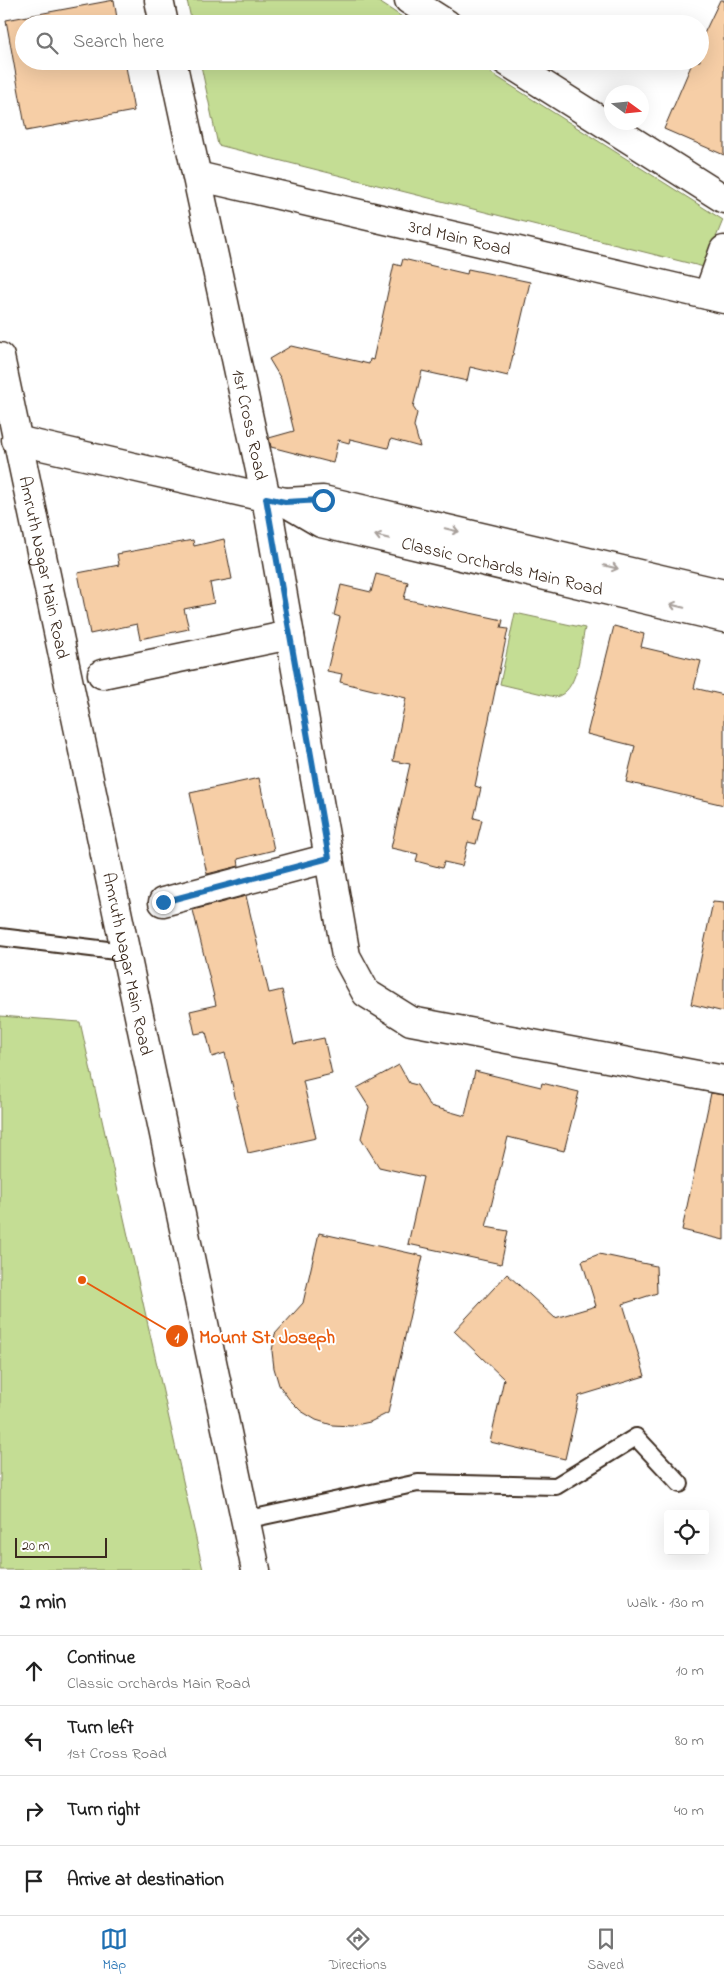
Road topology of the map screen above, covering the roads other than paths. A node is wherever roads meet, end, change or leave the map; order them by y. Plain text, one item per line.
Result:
1 (159, 0) edge
2 (409, 0) edge
3 (162, 15) edge
4 (433, 15) edge
5 (174, 70) edge
6 (520, 70) edge
7 (197, 176) junction
8 (724, 199) edge
9 (724, 250) edge
10 (716, 297) edge
11 (0, 357) edge
12 (16, 440) junction
13 (276, 500) junction
14 (724, 594) edge
15 (724, 618) edge
16 (290, 636) junction
17 (102, 674) dead end
18 (329, 858) junction
19 (163, 902) dead end
20 (0, 937) edge
21 (124, 952) junction
22 (724, 1080) edge
23 (680, 1484) dead end
24 (245, 1520) junction
25 (256, 1570) edge

1 - 3 street
2 - 4 street
5 - 7 street, 1st Cross Road
6 - 8 street
7 - 10 street, 3rd Main Road
7 - 13 street, 1st Cross Road
9 - 10 street
11 - 12 street, Amruth Nagar Main Road
12 - 13 street, Classic Orchards Main Road
12 - 21 street, Amruth Nagar Main Road
13 -> 14 street, Classic Orchards Main Road
15 -> 13 street, Classic Orchards Main Road
13 - 16 street, 1st Cross Road
16 - 17 street
16 - 18 street, 1st Cross Road
18 - 19 street
18 - 22 street, 1st Cross Road
20 - 21 lane
21 - 24 street, Amruth Nagar Main Road
23 - 24 lane
24 - 25 street, Amruth Nagar Main Road

